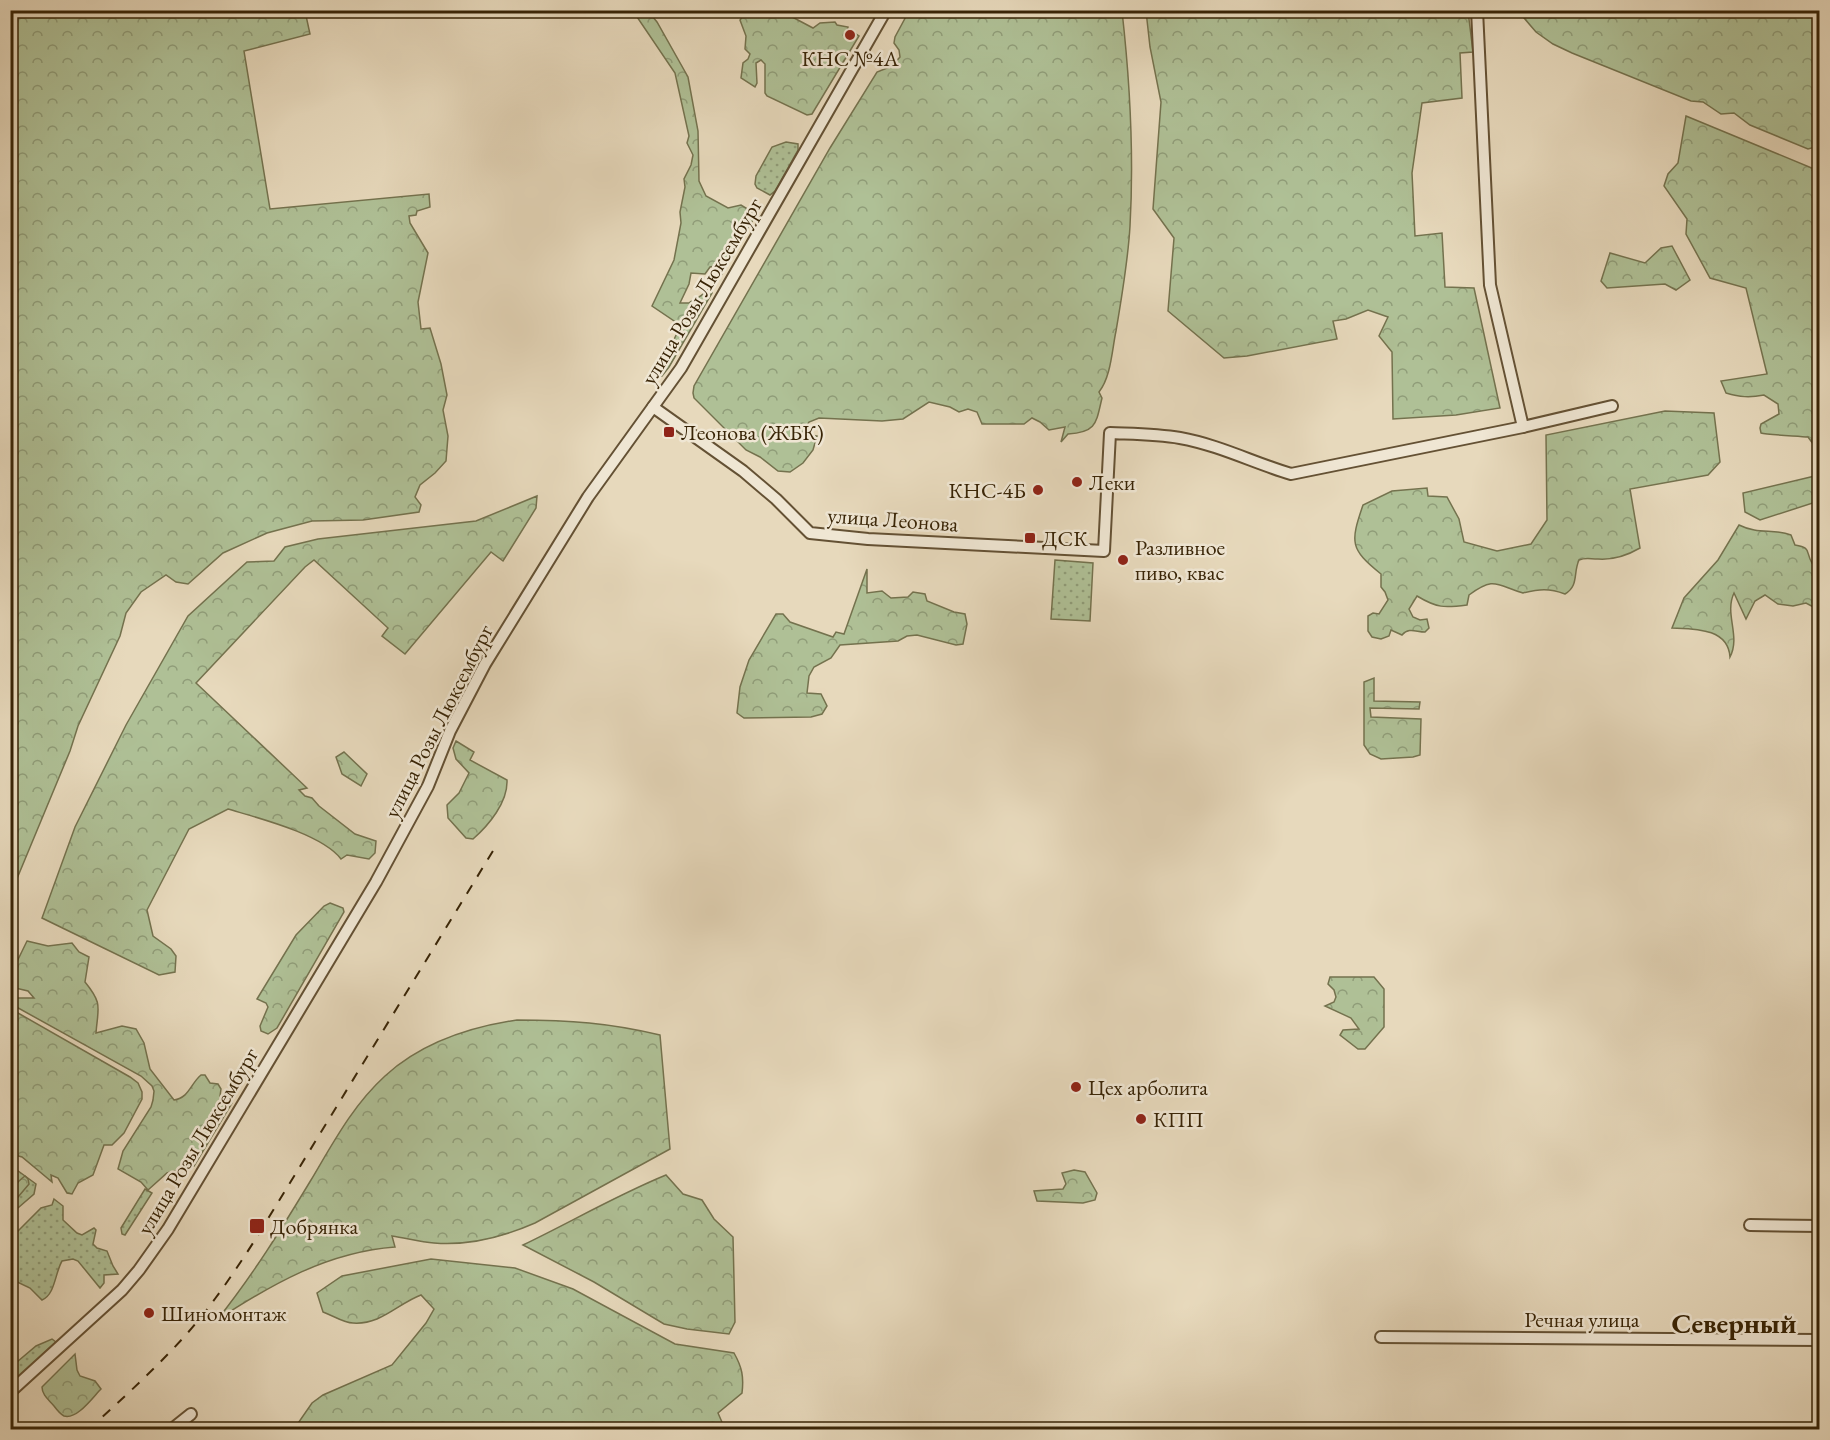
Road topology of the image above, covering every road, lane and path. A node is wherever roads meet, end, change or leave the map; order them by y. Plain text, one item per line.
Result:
1 (886, 10) edge
2 (1477, 10) edge
3 (1612, 406) dead end
4 (653, 407) junction
5 (1522, 427) junction
6 (1750, 1225) dead end
7 (1820, 1226) edge
8 (1381, 1337) dead end
9 (1820, 1340) edge
10 (10, 1392) edge
11 (191, 1414) dead end
12 (171, 1430) edge

1 - 4 street, улица Розы Люксембург
2 - 5 street
3 - 5 street
4 - 5 street, улица Леонова
4 - 10 street, улица Розы Люксембург
6 - 7 street
8 - 9 street, Речная улица
11 - 12 street

